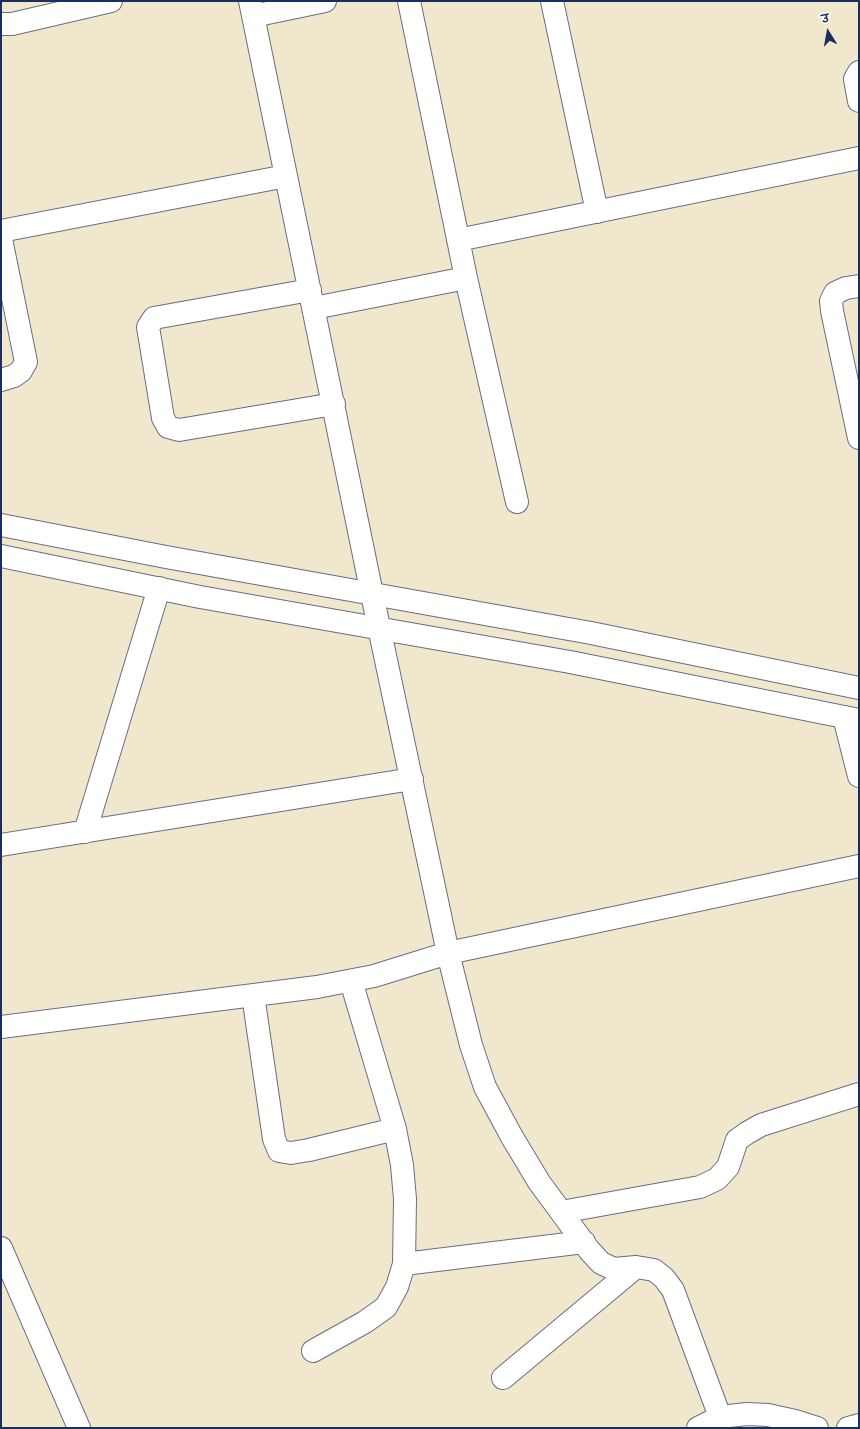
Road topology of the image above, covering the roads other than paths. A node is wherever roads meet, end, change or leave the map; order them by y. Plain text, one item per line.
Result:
1 (111, 1) edge
2 (325, 1) edge
3 (409, 1) edge
4 (552, 1) edge
5 (251, 8) edge
6 (1, 24) edge
7 (859, 72) edge
8 (859, 101) edge
9 (859, 158) edge
10 (286, 176) junction
11 (597, 212) junction
12 (1, 231) edge
13 (1, 238) edge
14 (458, 240) junction
15 (466, 278) junction
16 (859, 286) edge
17 (312, 299) junction
18 (1, 380) edge
19 (334, 404) junction
20 (859, 438) edge
21 (517, 502) dead end
22 (1, 525) edge
23 (1, 556) edge
24 (160, 588) junction
25 (372, 594) junction
26 (379, 628) junction
27 (859, 688) edge
28 (851, 719) edge
29 (859, 776) edge
30 (412, 779) junction
31 (85, 832) junction
32 (1, 845) edge
33 (859, 866) edge
34 (448, 954) junction
35 (351, 980) junction
36 (253, 995) junction
37 (1, 1027) edge
38 (859, 1094) edge
39 (395, 1129) junction
40 (561, 1212) junction
41 (584, 1242) junction
42 (1, 1248) edge
43 (404, 1264) junction
44 (636, 1267) junction
45 (313, 1351) dead end
46 (503, 1378) dead end
47 (720, 1417) junction
48 (859, 1425) edge
49 (79, 1428) edge
50 (698, 1428) edge
51 (817, 1428) edge
52 (848, 1428) edge

1 - 6 street
2 - 5 street
3 - 14 street
4 - 11 street
5 - 10 street
7 - 8 street
9 - 11 street
10 - 12 street
10 - 17 street
11 - 14 street
13 - 18 street
14 - 15 street
15 - 17 street
15 - 21 street
16 - 20 street
17 - 19 street
17 - 19 street
19 - 25 street
22 - 25 street
23 - 24 street
24 - 26 street
24 - 31 street
25 - 26 street
25 - 27 street
26 - 28 street
26 - 30 street
28 - 29 street
30 - 31 street
30 - 34 street
31 - 32 street
33 - 34 street
34 - 35 street
34 - 40 street
35 - 36 street
35 - 39 street
36 - 37 street
36 - 39 street
38 - 40 street
39 - 43 street
40 - 41 street
41 - 43 street
41 - 44 street
42 - 49 street
43 - 45 street
44 - 46 street
44 - 47 street
47 - 50 street
47 - 51 street
48 - 52 street

